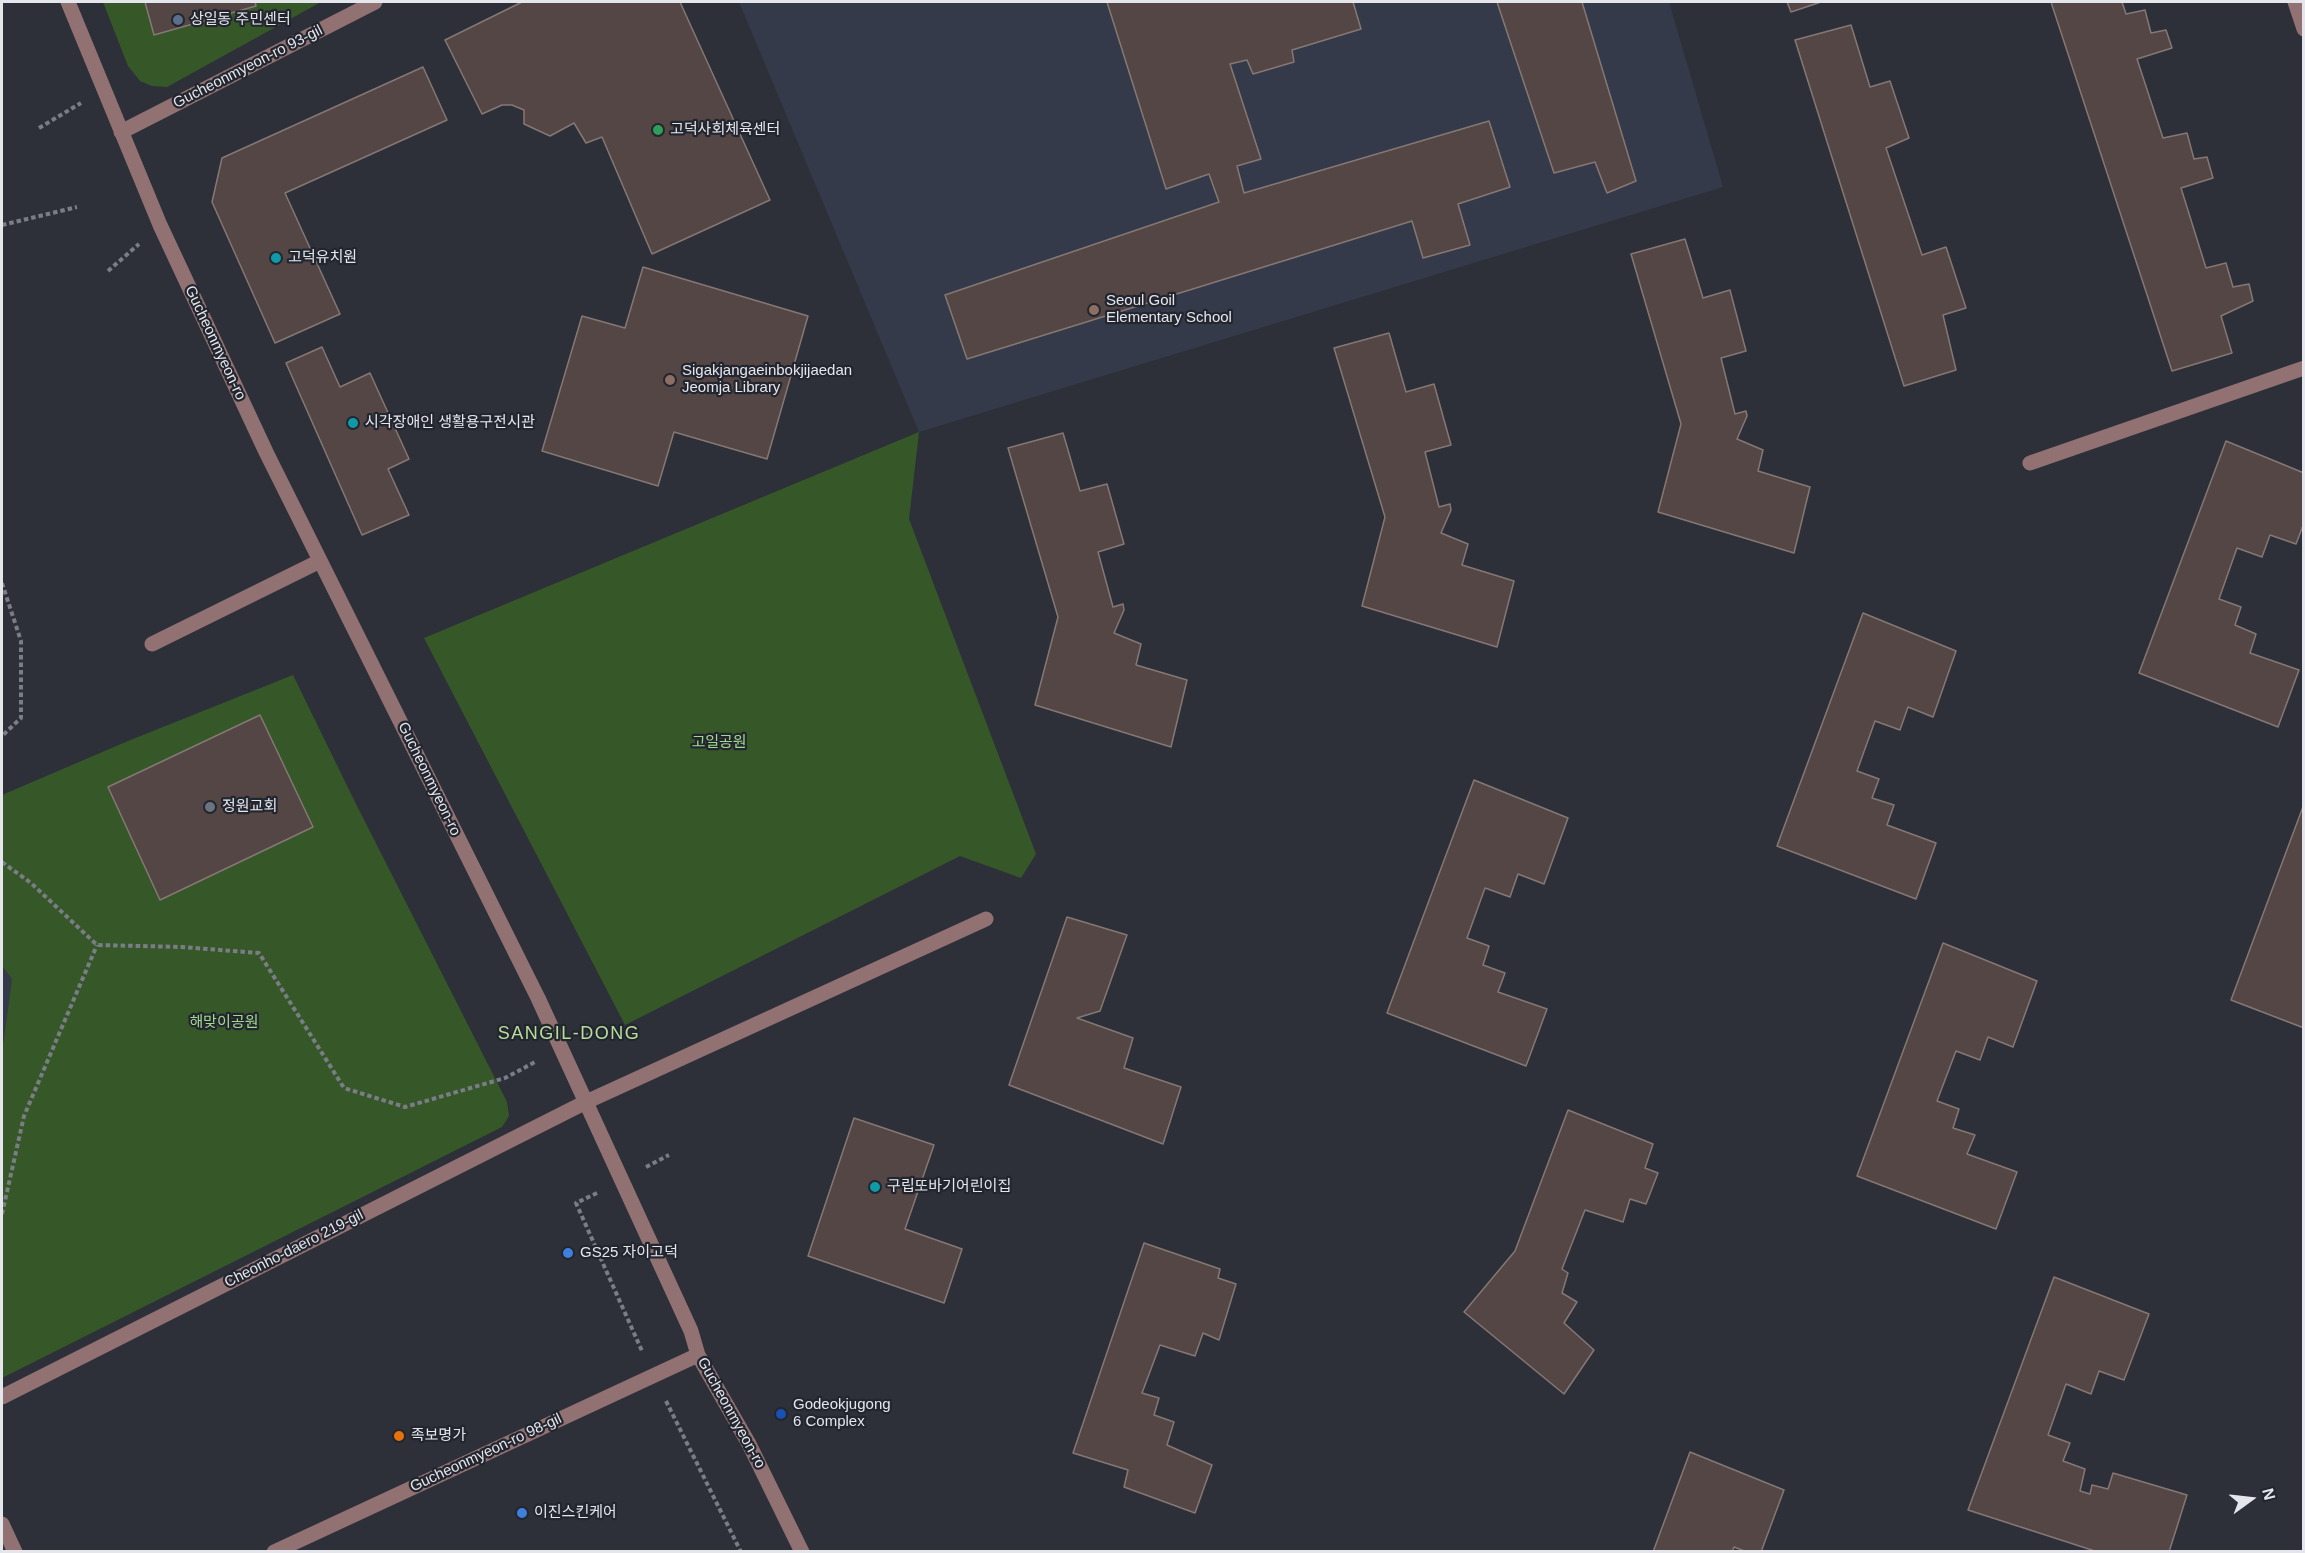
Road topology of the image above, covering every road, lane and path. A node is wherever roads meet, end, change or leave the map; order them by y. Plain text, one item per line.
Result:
1 (68, 2) edge
2 (375, 2) edge
3 (2295, 2) edge
4 (2304, 29) edge
5 (121, 132) junction
6 (77, 207) dead end
7 (2, 225) edge
8 (2304, 368) edge
9 (2030, 463) dead end
10 (320, 561) junction
11 (2, 583) edge
12 (152, 644) dead end
13 (2, 736) edge
14 (2, 862) edge
15 (986, 919) dead end
16 (97, 945) junction
17 (505, 1078) dead end
18 (586, 1102) junction
19 (2, 1214) edge
20 (698, 1354) junction
21 (2, 1397) edge
22 (2, 1524) edge
23 (15, 1551) edge
24 (274, 1551) edge
25 (802, 1551) edge

1 - 5 street, Gucheonmyeon-ro
2 - 5 street, Gucheonmyeon-ro 93-gil
3 - 4 street
5 - 10 street, Gucheonmyeon-ro
6 - 7 path
8 - 9 street
10 - 12 street
10 - 18 street, Gucheonmyeon-ro
11 - 13 path
14 - 16 path
15 - 18 street, Cheonho-daero 219-gil
16 - 17 path
16 - 19 path
18 - 20 street, Gucheonmyeon-ro
18 - 21 street, Cheonho-daero 219-gil
20 - 24 street, Gucheonmyeon-ro 98-gil
20 - 25 street, Gucheonmyeon-ro
22 - 23 street

